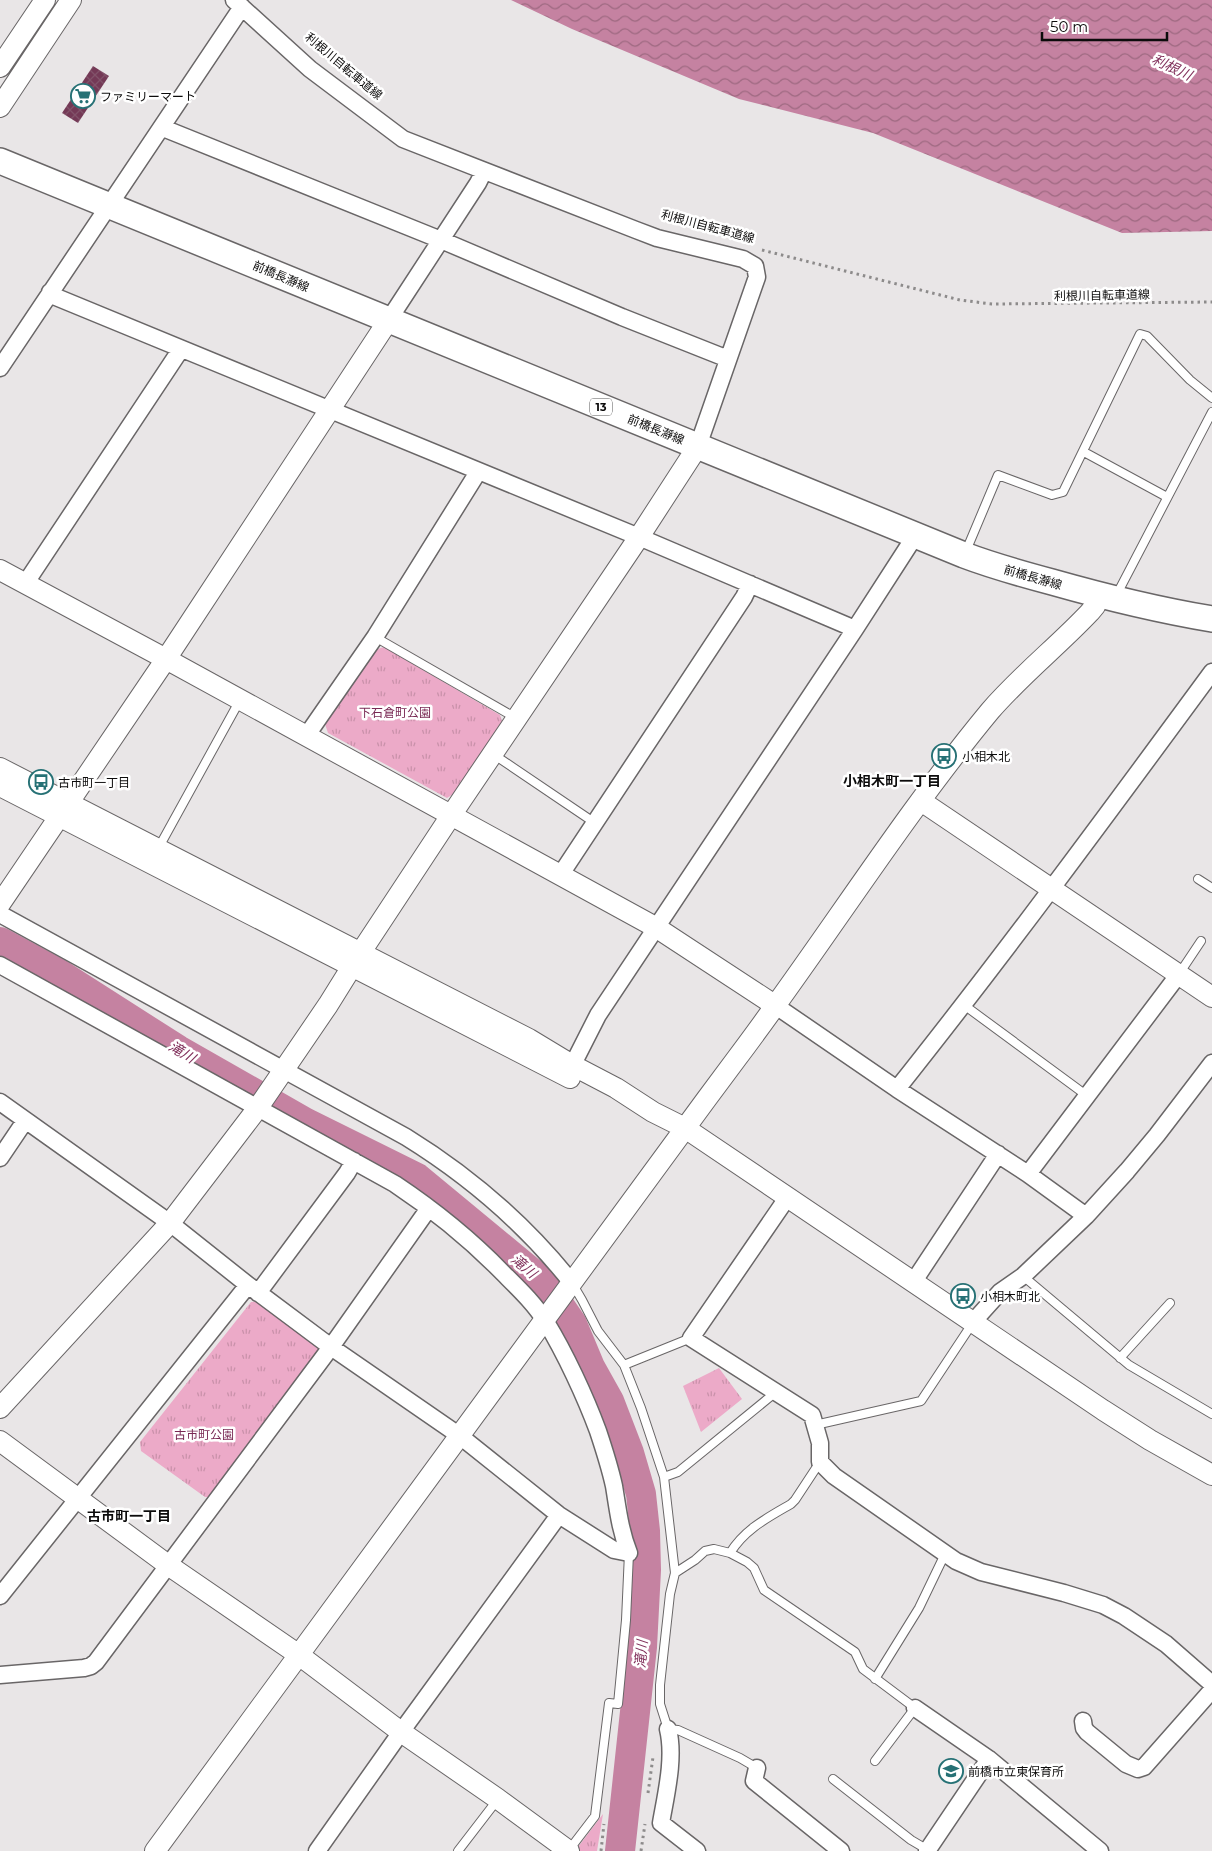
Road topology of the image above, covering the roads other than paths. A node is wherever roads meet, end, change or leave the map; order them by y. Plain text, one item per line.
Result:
1 (44, 0) edge
2 (70, 0) edge
3 (238, 4) edge
4 (0, 67) edge
5 (0, 107) edge
6 (162, 125) junction
7 (0, 161) edge
8 (484, 170) junction
9 (109, 204) junction
10 (441, 240) junction
11 (50, 292) junction
12 (388, 321) junction
13 (181, 350) junction
14 (728, 359) junction
15 (0, 368) edge
16 (1212, 398) edge
17 (330, 409) junction
18 (1212, 412) edge
19 (698, 446) junction
20 (1084, 452) junction
21 (478, 472) junction
22 (1167, 497) junction
23 (914, 536) junction
24 (639, 537) junction
25 (964, 555) junction
26 (0, 570) edge
27 (25, 584) junction
28 (750, 584) junction
29 (1107, 598) junction
30 (1212, 619) edge
31 (855, 629) junction
32 (374, 637) junction
33 (166, 659) junction
34 (1212, 672) edge
35 (240, 700) junction
36 (516, 719) junction
37 (307, 736) junction
38 (493, 754) junction
39 (0, 768) edge
40 (0, 786) edge
41 (920, 801) junction
42 (63, 810) junction
43 (452, 814) junction
44 (595, 823) junction
45 (157, 850) junction
46 (561, 874) junction
47 (1198, 880) dead end
48 (1053, 888) junction
49 (1212, 888) edge
50 (0, 904) edge
51 (0, 914) edge
52 (657, 928) junction
53 (1201, 941) dead end
54 (356, 959) junction
55 (0, 965) edge
56 (1179, 974) junction
57 (1212, 997) edge
58 (964, 1005) junction
59 (776, 1006) junction
60 (1212, 1063) edge
61 (570, 1071) junction
62 (282, 1072) junction
63 (897, 1089) junction
64 (1086, 1095) junction
65 (0, 1102) edge
66 (259, 1107) junction
67 (25, 1121) junction
68 (685, 1128) junction
69 (998, 1154) junction
70 (0, 1158) edge
71 (354, 1161) junction
72 (1028, 1174) junction
73 (787, 1198) junction
74 (428, 1208) junction
75 (1086, 1216) junction
76 (170, 1223) junction
77 (1023, 1276) junction
78 (914, 1281) junction
79 (570, 1286) junction
80 (253, 1289) junction
81 (1170, 1303) dead end
82 (546, 1318) junction
83 (973, 1322) junction
84 (691, 1338) junction
85 (331, 1347) junction
86 (1120, 1358) junction
87 (624, 1366) junction
88 (776, 1392) junction
89 (0, 1408) edge
90 (1212, 1414) edge
91 (815, 1425) junction
92 (460, 1436) junction
93 (0, 1441) edge
94 (820, 1462) junction
95 (1212, 1475) edge
96 (664, 1477) junction
97 (77, 1498) junction
98 (559, 1515) junction
99 (629, 1553) junction
100 (730, 1553) junction
101 (946, 1554) junction
102 (168, 1564) junction
103 (675, 1573) junction
104 (0, 1596) edge
105 (298, 1656) junction
106 (0, 1675) edge
107 (875, 1679) junction
108 (1212, 1684) edge
109 (1212, 1690) edge
110 (915, 1708) junction
111 (1083, 1721) dead end
112 (668, 1729) junction
113 (401, 1732) junction
114 (989, 1759) junction
115 (875, 1761) dead end
116 (756, 1768) joint
117 (833, 1779) dead end
118 (498, 1799) junction
119 (927, 1850) edge
120 (155, 1851) edge
121 (317, 1851) edge
122 (458, 1851) edge
123 (568, 1851) edge
124 (697, 1851) edge
125 (840, 1851) edge
126 (1100, 1851) edge

1 - 4 street
2 - 5 street
3 - 6 street
3 - 8 street
6 - 9 street
6 - 10 street
7 - 9 main road, 前橋長瀞線 / 13
8 - 10 street
8 - 14 street
9 - 11 street
9 - 12 main road, 前橋長瀞線 / 13
10 - 12 street
10 - 14 street
11 - 13 street
11 - 15 street
12 - 17 street
12 - 19 main road, 前橋長瀞線 / 13
13 - 17 street
13 - 27 street
14 - 19 street
16 - 20 lane
17 - 21 street
17 - 33 street
18 - 22 lane
19 - 23 main road, 前橋長瀞線 / 13
19 - 24 street
20 - 22 lane
20 - 25 lane
21 - 24 street
21 - 32 street
22 - 29 lane
23 - 25 main road, 前橋長瀞線 / 13
23 - 31 street
24 - 28 street
24 - 36 street
25 - 29 main road, 前橋長瀞線 / 13
26 - 27 street
27 - 33 street
28 - 31 street
28 - 44 street
29 - 30 main road, 前橋長瀞線 / 13
29 - 41 street
31 - 52 street
32 - 36 lane
32 - 37 street
33 - 35 street
33 - 42 street
34 - 48 street
35 - 37 street
35 - 45 lane
36 - 38 street
37 - 43 street
38 - 43 street
38 - 44 lane
39 - 42 street
40 - 42 street
41 - 48 street
41 - 59 street
42 - 45 street
42 - 50 street
42 - 54 street
43 - 46 street
43 - 54 street
44 - 46 street
45 - 54 street
46 - 52 street
47 - 49 lane
48 - 56 street
48 - 58 street
51 - 62 street
52 - 59 street
52 - 61 street
53 - 56 lane
54 - 61 street
54 - 62 street
55 - 66 street
56 - 57 street
56 - 64 street
58 - 63 street
58 - 64 lane
59 - 63 street
59 - 68 street
60 - 75 street
61 - 68 street
62 - 66 street
62 - 79 street
63 - 69 street
64 - 72 street
65 - 67 street
66 - 71 street
66 - 76 street
67 - 70 street
67 - 76 street
68 - 73 street
68 - 79 street
69 - 72 street
69 - 78 street
71 - 74 street
71 - 80 street
72 - 75 street
73 - 78 street
73 - 84 street
74 - 82 street
74 - 85 street
75 - 77 street
76 - 80 street
76 - 89 street
77 - 83 street
77 - 86 lane
78 - 83 street
79 - 82 street
79 - 87 lane
80 - 85 street
80 - 97 street
81 - 86 lane
82 - 92 street
82 - 99 street
83 - 91 lane
83 - 95 street
84 - 87 lane
84 - 88 street
85 - 92 street
85 - 102 street
86 - 90 lane
87 - 96 lane
88 - 91 street
88 - 96 lane
91 - 94 street
92 - 98 street
92 - 105 street
93 - 97 street
94 - 100 lane
94 - 101 street
96 - 103 lane
97 - 102 street
97 - 104 street
98 - 99 street
98 - 113 street
99 - 123 lane
100 - 103 lane
100 - 107 lane
101 - 107 lane
101 - 108 street
102 - 105 street
102 - 106 street
103 - 112 lane
105 - 113 street
105 - 120 street
107 - 110 lane
109 - 111 street
110 - 114 street
110 - 115 lane
112 - 116 lane
112 - 124 street
113 - 118 street
113 - 121 street
114 - 119 street
114 - 126 street
116 - 125 street
117 - 119 lane
118 - 122 lane
118 - 123 street

